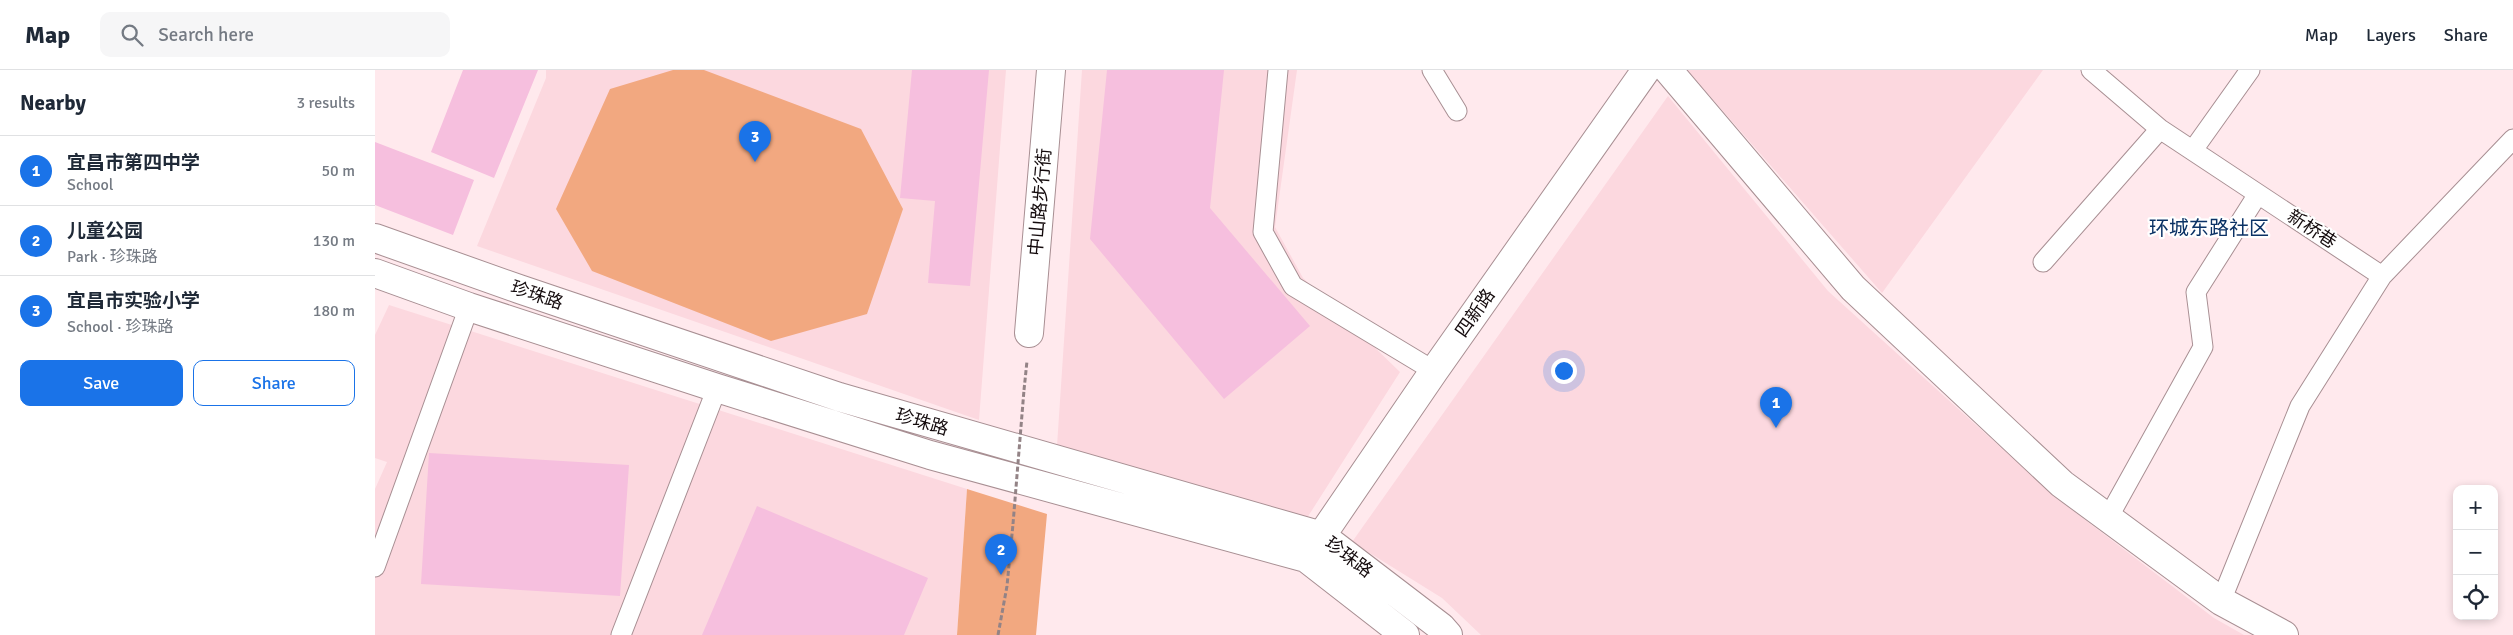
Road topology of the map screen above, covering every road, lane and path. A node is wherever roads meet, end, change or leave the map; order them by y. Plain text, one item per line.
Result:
1 (1051, 70) edge
2 (1278, 70) edge
3 (1433, 70) edge
4 (1646, 70) edge
5 (1668, 70) edge
6 (2091, 70) edge
7 (2250, 70) edge
8 (1457, 111) dead end
9 (2160, 129) junction
10 (2513, 139) edge
11 (2193, 150) junction
12 (2258, 194) junction
13 (375, 238) edge
14 (2043, 262) dead end
15 (375, 273) edge
16 (2382, 276) junction
17 (469, 307) junction
18 (1029, 333) dead end
19 (1434, 371) junction
20 (717, 388) junction
21 (1024, 390) dead end
22 (2108, 518) junction
23 (1322, 536) junction
24 (1306, 558) junction
25 (375, 567) edge
26 (2221, 602) junction
27 (621, 635) edge
28 (998, 635) edge
29 (1405, 635) edge
30 (1448, 635) edge
31 (2283, 635) edge

1 - 18 main road, 中山路步行街
2 - 19 lane
3 - 8 lane
4 - 19 main road, 四新路
5 - 22 main road
6 - 9 lane, 新桥巷
7 - 11 lane
9 - 11 lane, 新桥巷
9 - 14 lane
10 - 16 lane
11 - 12 lane, 新桥巷
12 - 16 lane, 新桥巷
12 - 22 lane
13 - 23 main road, 珍珠路
15 - 17 main road, 珍珠路
16 - 26 lane
17 - 20 main road, 珍珠路
17 - 25 lane
19 - 23 main road, 四新路
20 - 24 main road, 珍珠路
20 - 27 lane
21 - 28 path, bridge
22 - 26 main road
23 - 24 main road, 四新路
23 - 30 main road, 珍珠路
24 - 29 main road, 珍珠路
26 - 31 main road

